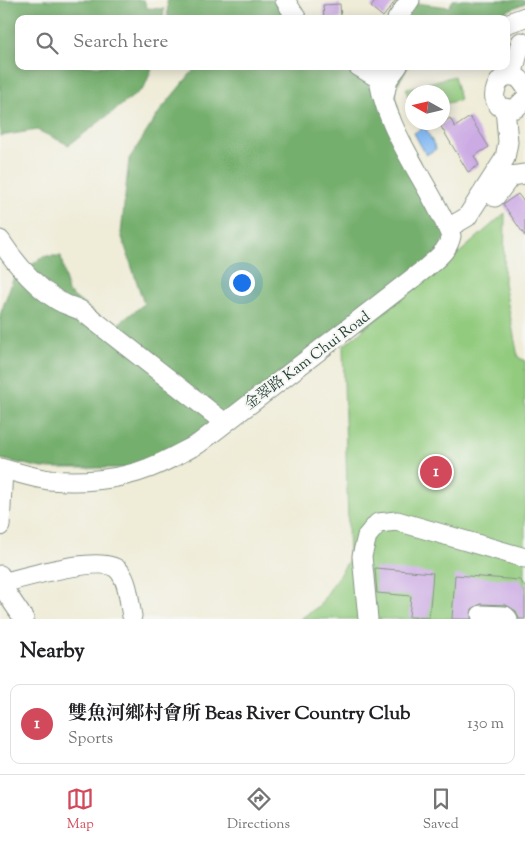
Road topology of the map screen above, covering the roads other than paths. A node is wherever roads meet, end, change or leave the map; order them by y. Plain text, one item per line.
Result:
1 (285, 0) edge
2 (410, 0) edge
3 (294, 15) edge
4 (400, 15) edge
5 (525, 17) edge
6 (510, 23) edge
7 (521, 42) dead end
8 (395, 70) edge
9 (377, 72) edge
10 (519, 81) edge
11 (525, 99) edge
12 (384, 101) junction
13 (505, 108) junction
14 (507, 130) junction
15 (525, 163) edge
16 (511, 175) edge
17 (452, 226) junction
18 (0, 240) edge
19 (226, 423) junction
20 (1, 469) edge
21 (0, 526) edge
22 (525, 558) edge
23 (1, 579) edge
24 (481, 615) dead end
25 (132, 616) dead end
26 (24, 619) edge
27 (368, 619) edge
28 (508, 619) edge

1 - 3 street
2 - 4 street
5 - 6 street
7 - 10 street
8 - 12 street
9 - 12 street
10 - 13 street
11 - 13 street
12 - 17 street
13 - 14 street
14 - 15 street
14 - 16 street
16 - 17 street
17 - 19 street, 金翠路 Kam Chui Road
18 - 19 street
19 - 20 street, 金翠路 Kam Chui Road
20 - 21 street
22 - 27 street
23 - 25 street
23 - 26 street
24 - 28 street

